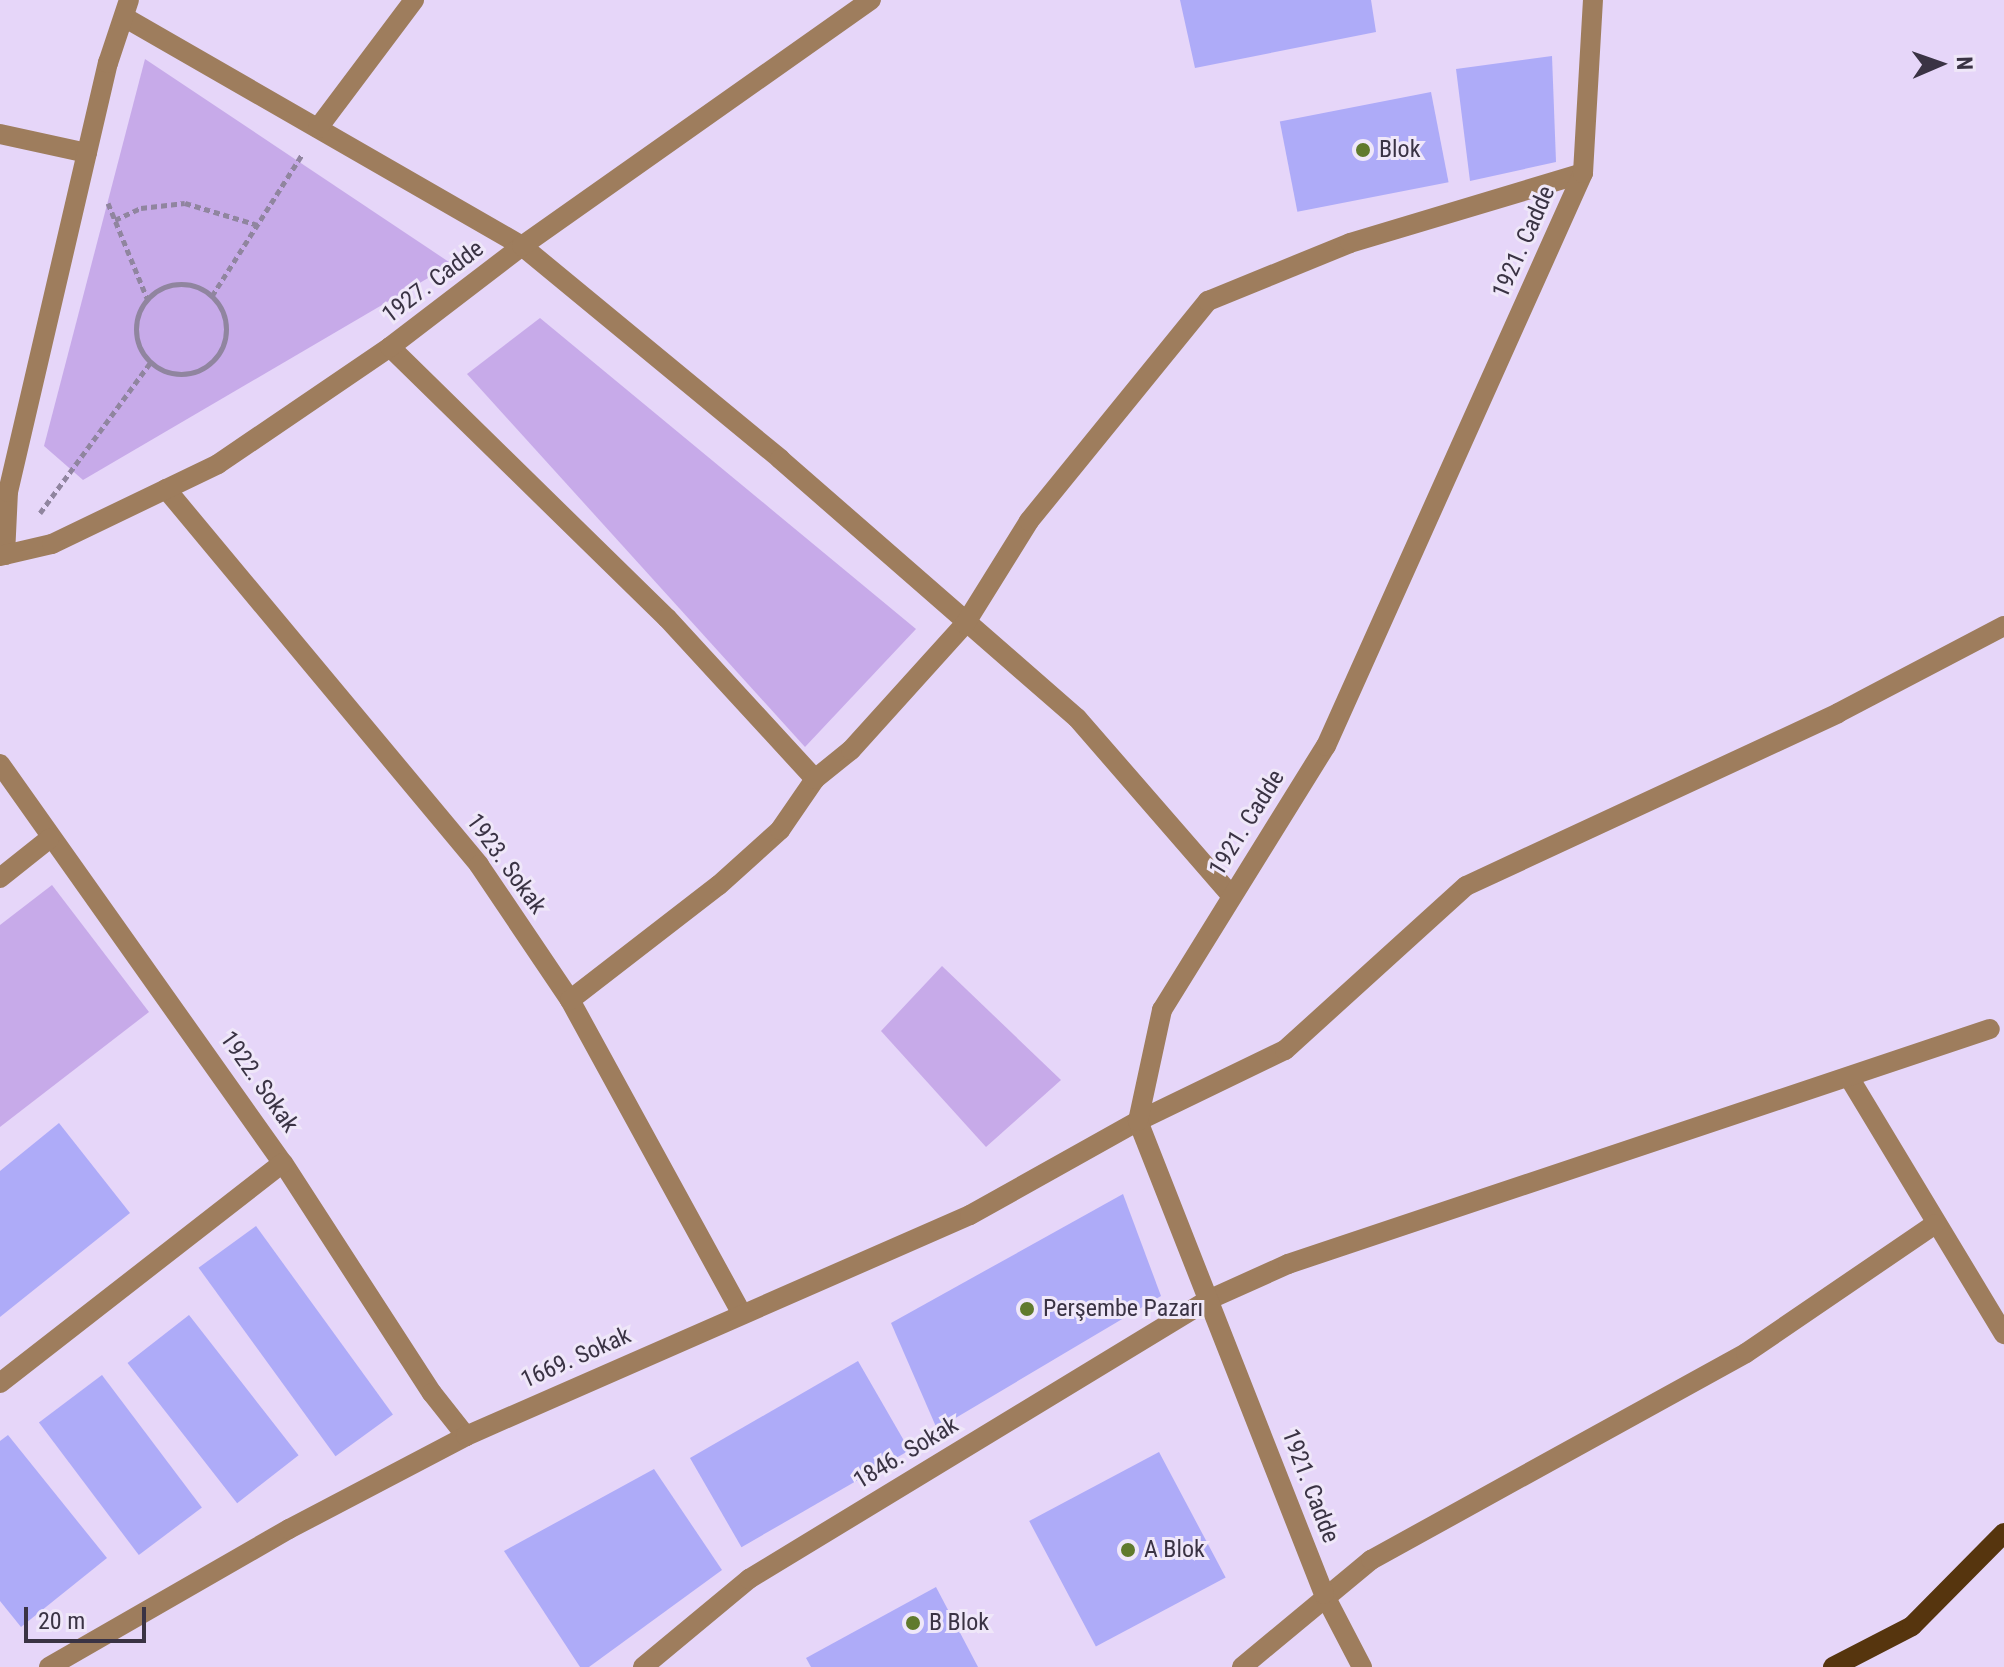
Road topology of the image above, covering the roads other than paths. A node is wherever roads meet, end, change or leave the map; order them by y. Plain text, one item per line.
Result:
1 (414, 0) edge
2 (871, 0) edge
3 (1593, 0) edge
4 (126, 9) edge
5 (318, 128) junction
6 (0, 134) edge
7 (87, 153) junction
8 (1583, 173) junction
9 (522, 246) junction
10 (390, 347) junction
11 (166, 489) junction
12 (2, 556) edge
13 (965, 624) junction
14 (2004, 626) edge
15 (0, 764) edge
16 (815, 779) junction
17 (49, 839) junction
18 (0, 878) edge
19 (1232, 896) junction
20 (570, 1000) junction
21 (1990, 1029) dead end
22 (1850, 1079) junction
23 (1138, 1121) junction
24 (283, 1163) junction
25 (1935, 1224) junction
26 (1208, 1300) junction
27 (742, 1314) junction
28 (2004, 1334) edge
29 (0, 1383) edge
30 (466, 1436) junction
31 (2004, 1533) edge
32 (1324, 1594) junction
33 (49, 1667) edge
34 (643, 1667) edge
35 (1242, 1667) edge
36 (1362, 1667) edge
37 (1833, 1667) edge

1 - 5 street
2 - 9 street, 1927. Cadde
3 - 8 street, 1921. Cadde
4 - 5 street
4 - 7 street
5 - 9 street
6 - 7 street
7 - 12 street
8 - 13 street
8 - 19 street, 1921. Cadde
9 - 10 street, 1927. Cadde
9 - 13 street
10 - 11 street, 1927. Cadde
10 - 16 street
11 - 12 street, 1927. Cadde
11 - 20 street, 1923. Sokak
13 - 16 street
13 - 19 street
14 - 23 street, 1669. Sokak
15 - 17 street, 1922. Sokak
16 - 20 street
17 - 18 street
17 - 24 street, 1922. Sokak
19 - 23 street, 1921. Cadde
20 - 27 street, 1923. Sokak
21 - 22 street, 1846. Sokak
22 - 25 street
22 - 26 street, 1846. Sokak
23 - 26 street, 1921. Cadde
23 - 27 street, 1669. Sokak
24 - 29 street
24 - 30 street, 1922. Sokak
25 - 28 street
25 - 32 street
26 - 32 street, 1921. Cadde
26 - 34 street, 1846. Sokak
27 - 30 street, 1669. Sokak
30 - 33 street, 1669. Sokak
31 - 37 main road
32 - 35 street
32 - 36 street, 1921. Cadde

